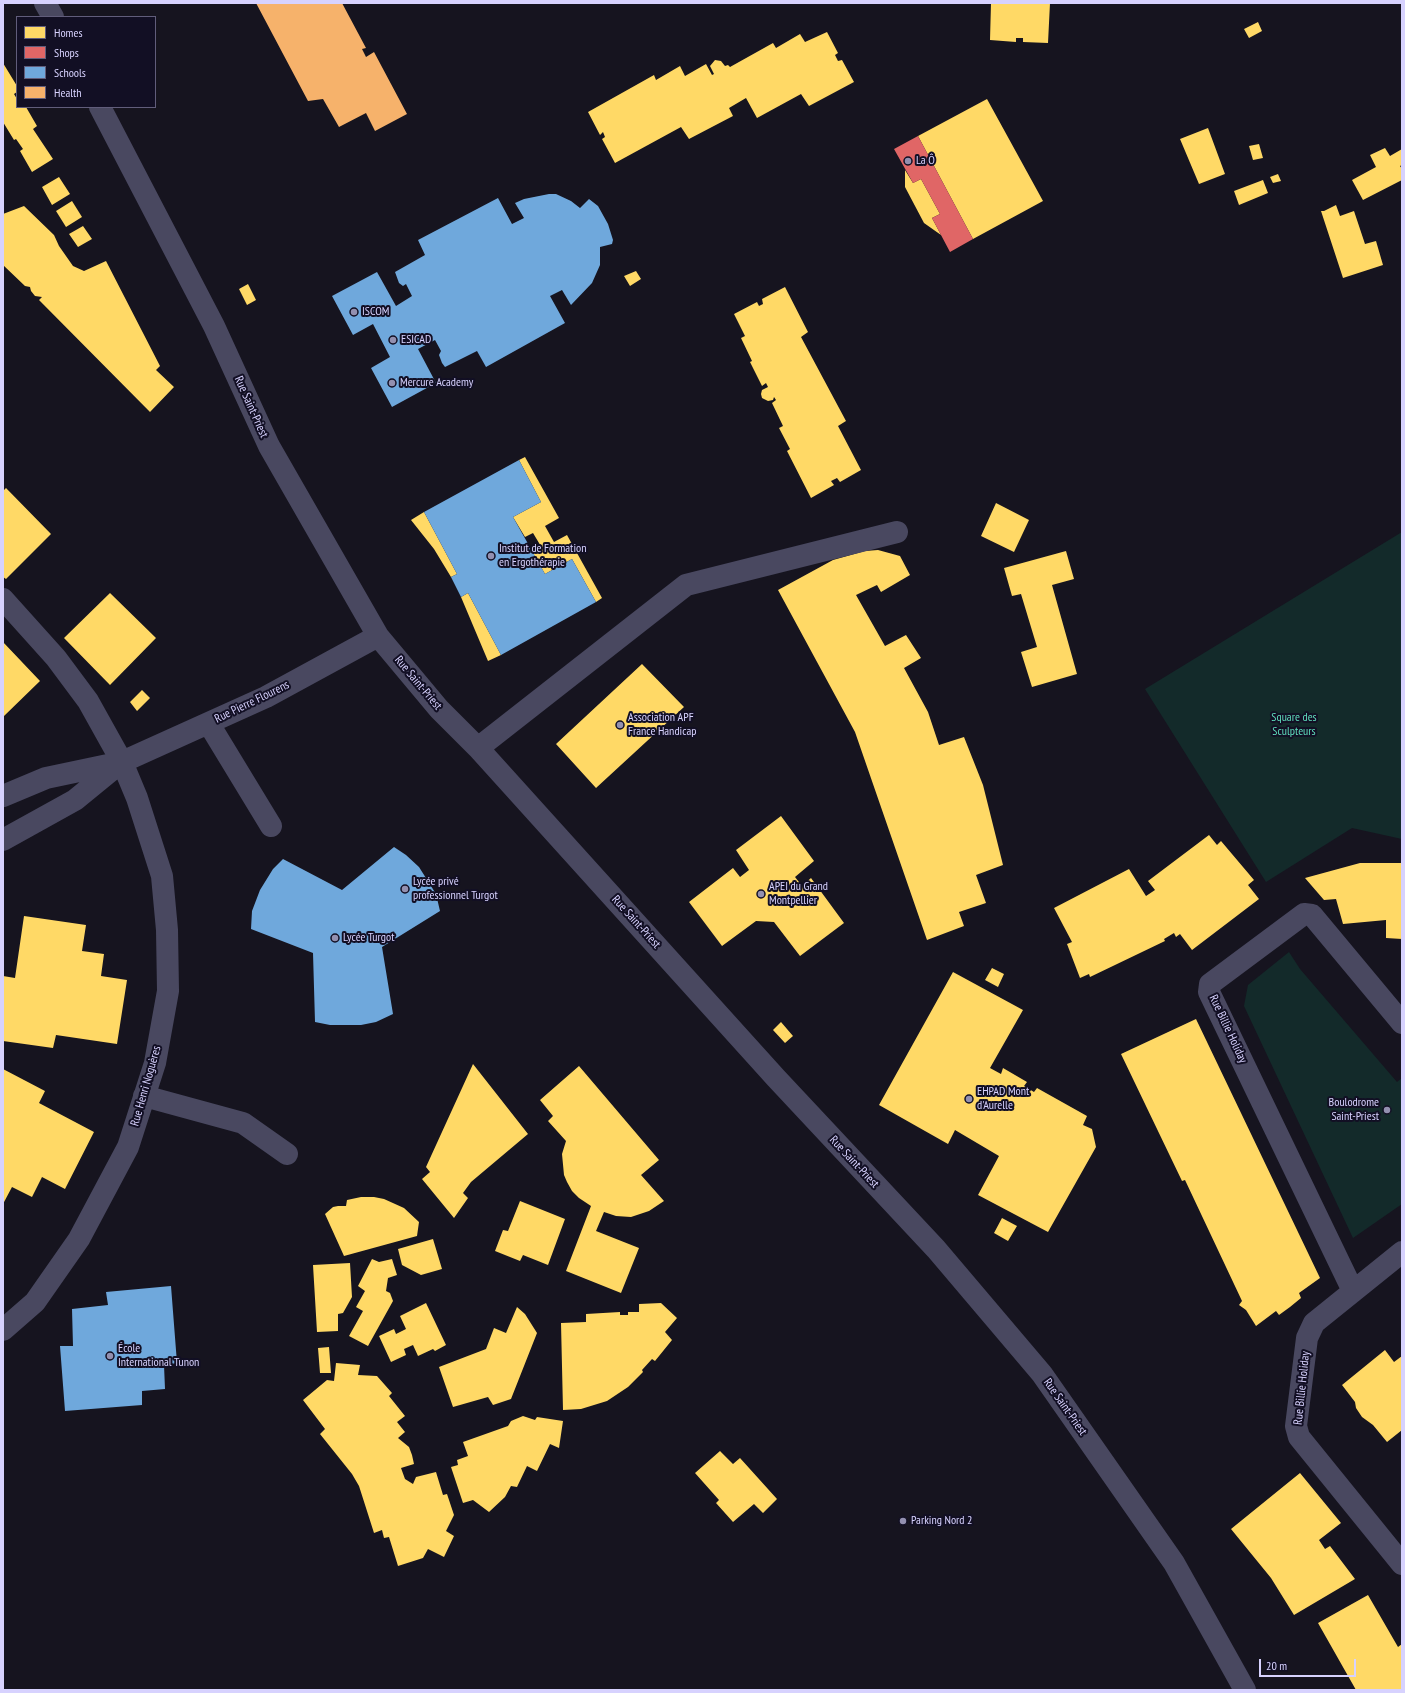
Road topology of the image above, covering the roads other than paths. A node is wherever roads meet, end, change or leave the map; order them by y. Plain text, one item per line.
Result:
1 (45, 3) edge
2 (52, 16) edge
3 (101, 108) edge
4 (897, 532) dead end
5 (3, 599) edge
6 (378, 636) junction
7 (209, 724) junction
8 (478, 748) junction
9 (122, 762) junction
10 (3, 796) edge
11 (271, 826) dead end
12 (3, 840) edge
13 (1402, 1024) edge
14 (144, 1096) junction
15 (287, 1154) dead end
16 (1402, 1252) edge
17 (1353, 1291) junction
18 (3, 1330) edge
19 (1402, 1564) edge
20 (1245, 1690) edge

1 - 2 street
3 - 6 street, Rue Saint-Priest
4 - 8 street
5 - 9 street, Rue Henri Noguères
6 - 7 street, Rue Pierre Flourens
6 - 8 street, Rue Saint-Priest
7 - 9 street, Rue Pierre Flourens
7 - 11 street
8 - 20 street, Rue Saint-Priest
9 - 10 street, Rue Pierre Flourens
9 - 12 street, Rue Pierre Flourens
9 - 14 street, Rue Henri Noguères
13 - 17 street, Rue Billie Holiday
14 - 15 street
14 - 18 street, Rue Henri Noguères
16 - 17 street, Rue Billie Holiday
17 - 19 street, Rue Billie Holiday

